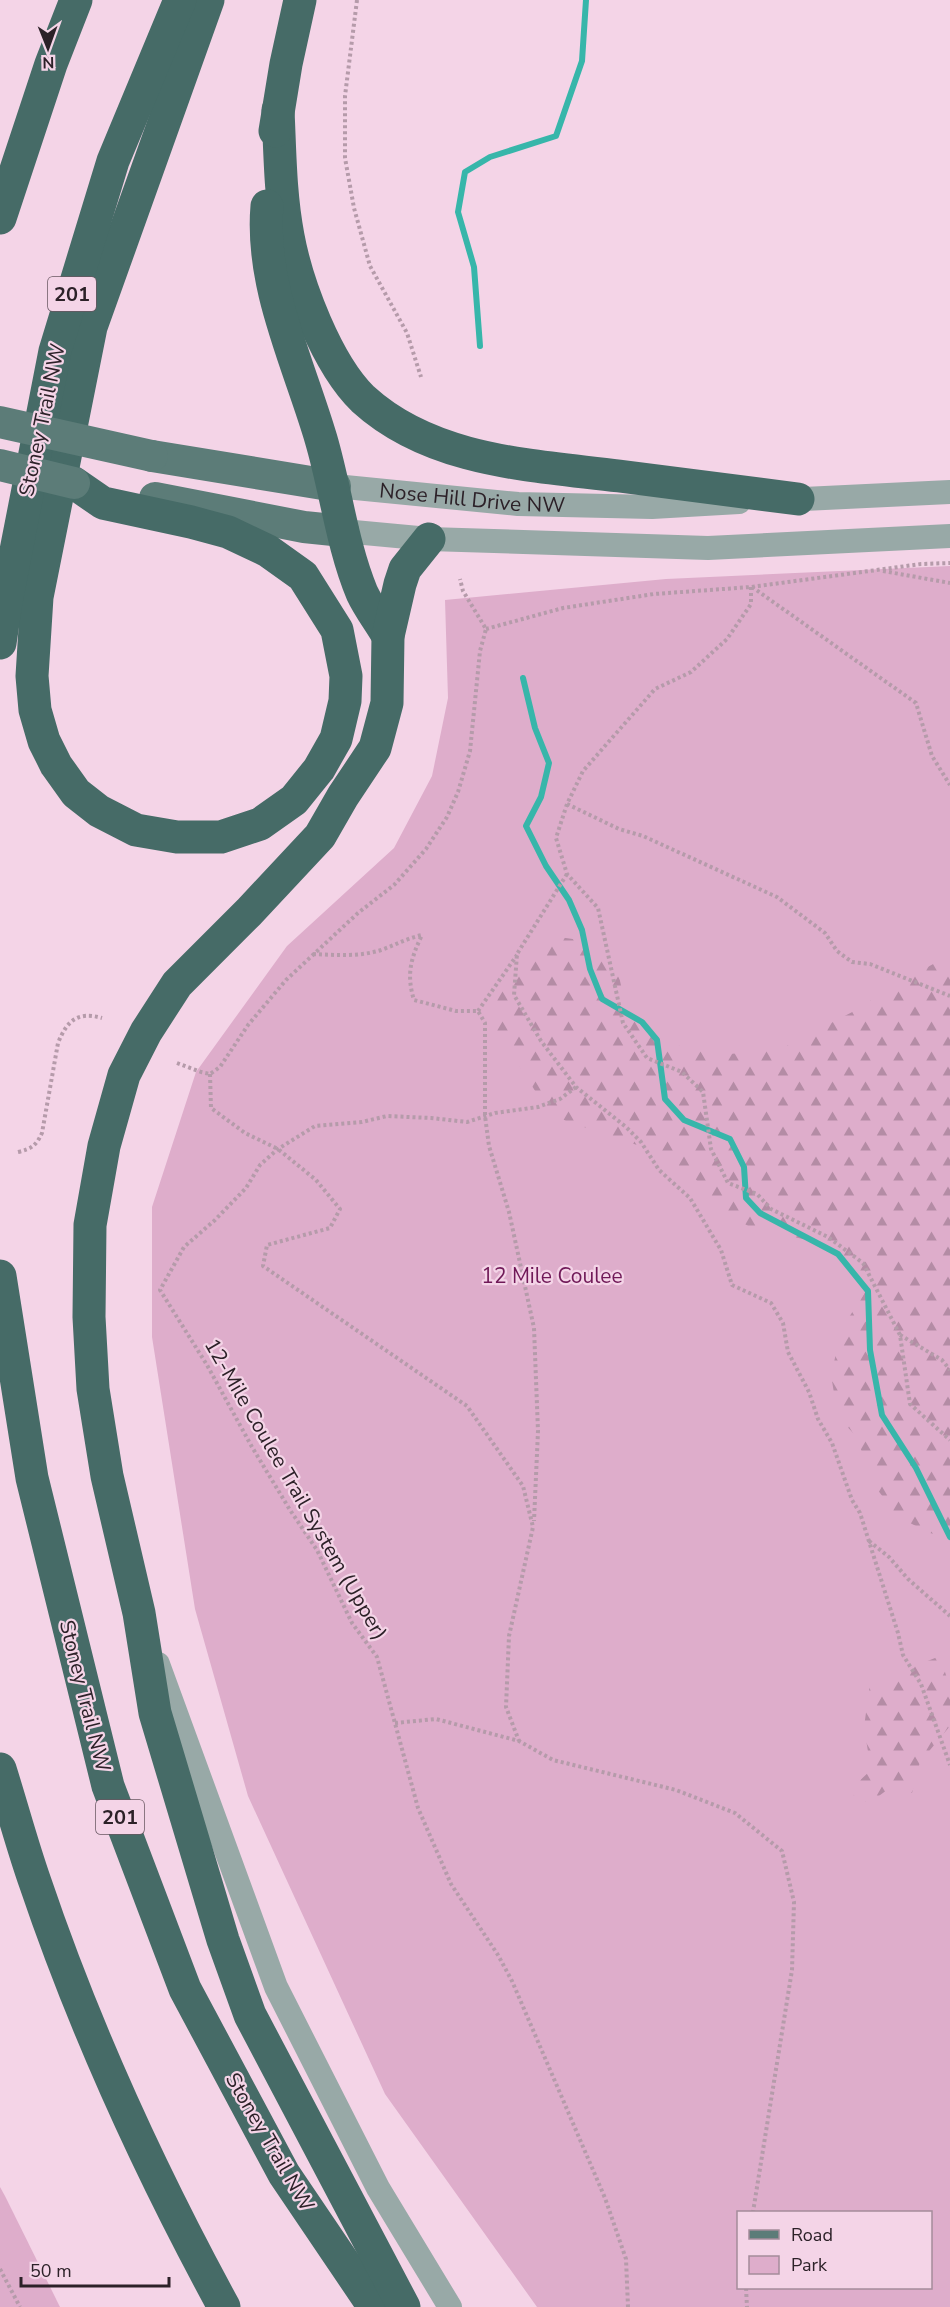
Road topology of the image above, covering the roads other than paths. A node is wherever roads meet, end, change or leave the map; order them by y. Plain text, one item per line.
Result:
1 (76, 0) edge
2 (180, 0) edge
3 (208, 0) edge
4 (300, 0) edge
5 (278, 110) junction
6 (0, 218) edge
7 (0, 422) edge
8 (0, 465) edge
9 (75, 483) joint
10 (335, 486) junction
11 (950, 492) edge
12 (798, 499) junction
13 (140, 503) junction
14 (343, 531) junction
15 (950, 536) edge
16 (429, 539) junction
17 (388, 636) junction
18 (0, 643) edge
19 (0, 1276) edge
20 (139, 1613) junction
21 (0, 1769) edge
22 (224, 2307) edge
23 (374, 2307) edge
24 (404, 2307) edge
25 (450, 2307) edge

1 - 6 highway
2 - 18 highway, Stoney Trail NW / 201
3 - 13 highway
4 - 5 highway
5 - 10 highway
5 - 12 highway
7 - 10 main road, Nose Hill Drive NW, bridge
8 - 9 main road, bridge
9 - 13 highway
10 - 12 street, Nose Hill Drive NW
10 - 14 highway
11 - 12 street, Nose Hill Drive NW
13 - 14 main road, Nose Hill Drive NW
14 - 16 street, Nose Hill Drive NW
14 - 17 highway
15 - 16 street, Nose Hill Drive NW
16 - 17 highway
17 - 20 highway
19 - 23 highway, Stoney Trail NW / 201
20 - 24 highway
20 - 25 street
21 - 22 highway

